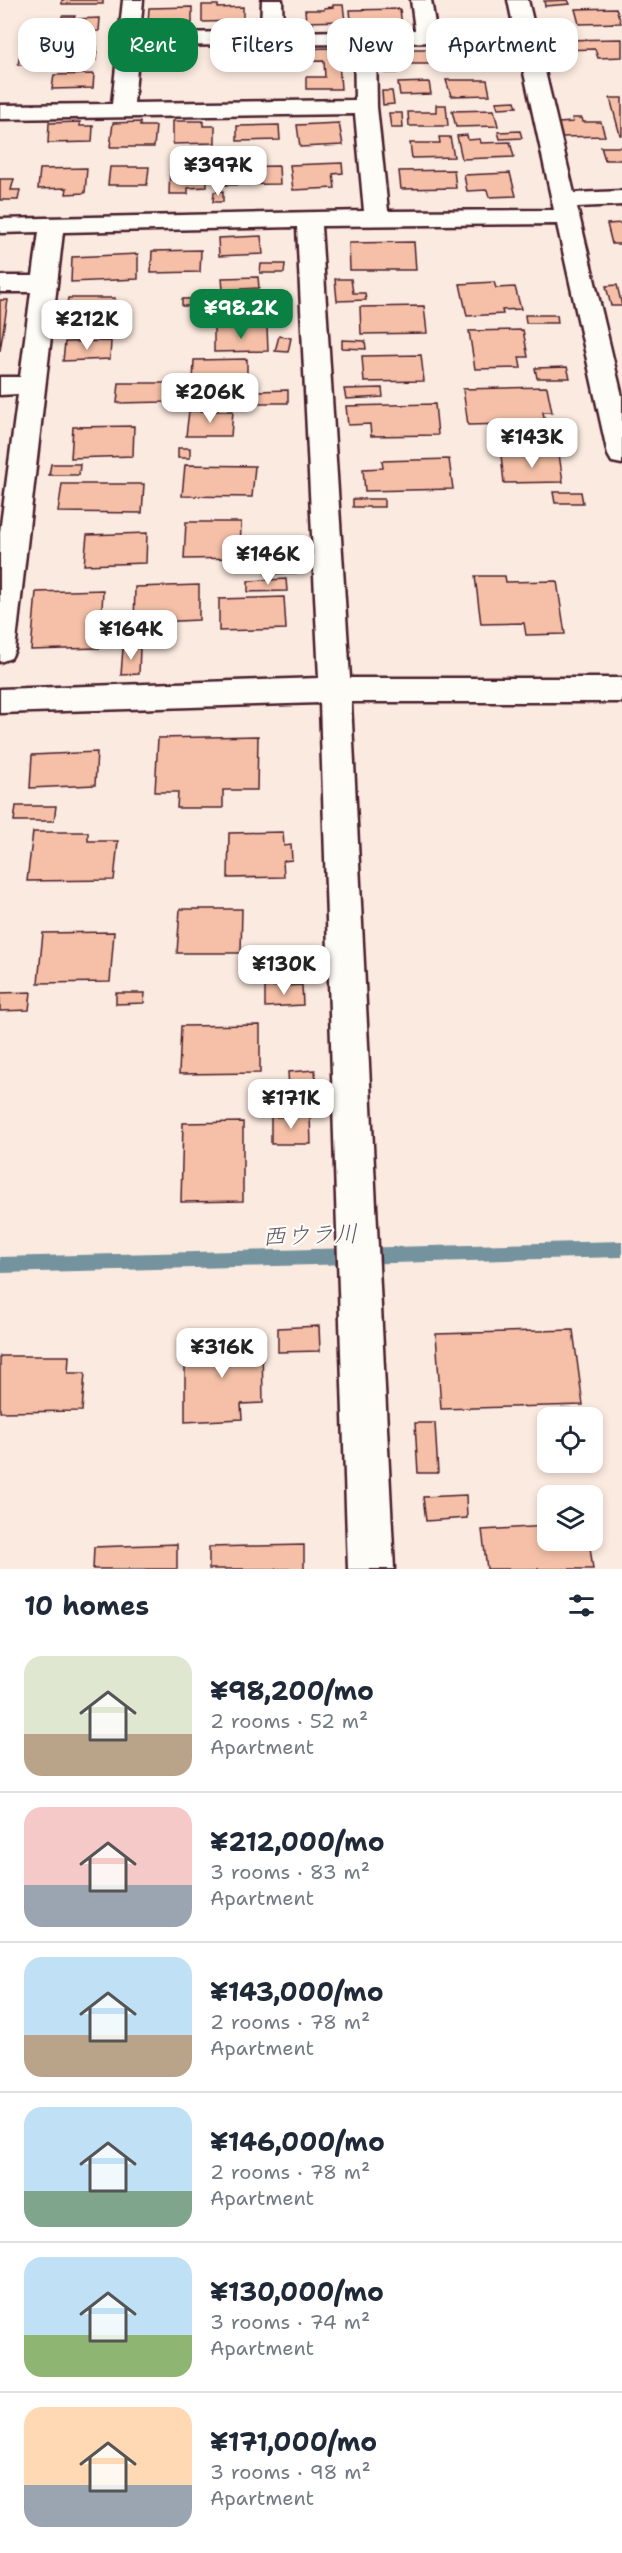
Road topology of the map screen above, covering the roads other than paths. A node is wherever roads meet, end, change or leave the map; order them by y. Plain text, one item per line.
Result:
1 (133, 0) edge
2 (272, 0) edge
3 (421, 0) edge
4 (518, 0) edge
5 (131, 18) edge
6 (272, 18) edge
7 (522, 18) edge
8 (414, 36) edge
9 (426, 36) joint
10 (126, 72) edge
11 (366, 72) edge
12 (534, 72) edge
13 (366, 107) junction
14 (122, 110) junction
15 (0, 112) edge
16 (622, 198) edge
17 (565, 208) junction
18 (377, 218) junction
19 (309, 219) junction
20 (52, 225) junction
21 (0, 226) edge
22 (0, 284) edge
23 (44, 284) junction
24 (610, 343) edge
25 (0, 386) edge
26 (32, 386) junction
27 (622, 455) edge
28 (10, 499) edge
29 (0, 650) edge
30 (335, 690) junction
31 (622, 690) edge
32 (0, 702) edge
33 (371, 1569) edge

1 - 5 street
2 - 6 street
3 - 9 street
4 - 7 street
8 - 9 street
10 - 14 street
11 - 13 street
12 - 17 street
13 - 14 street
13 - 18 street
14 - 15 street
16 - 17 street
17 - 18 street
17 - 24 street
18 - 19 street
19 - 20 street
19 - 30 street
20 - 21 street
20 - 23 street
22 - 23 street
23 - 26 street
24 - 27 street
25 - 26 street
26 - 28 street
28 - 29 street
30 - 31 street
30 - 32 street
30 - 33 street

